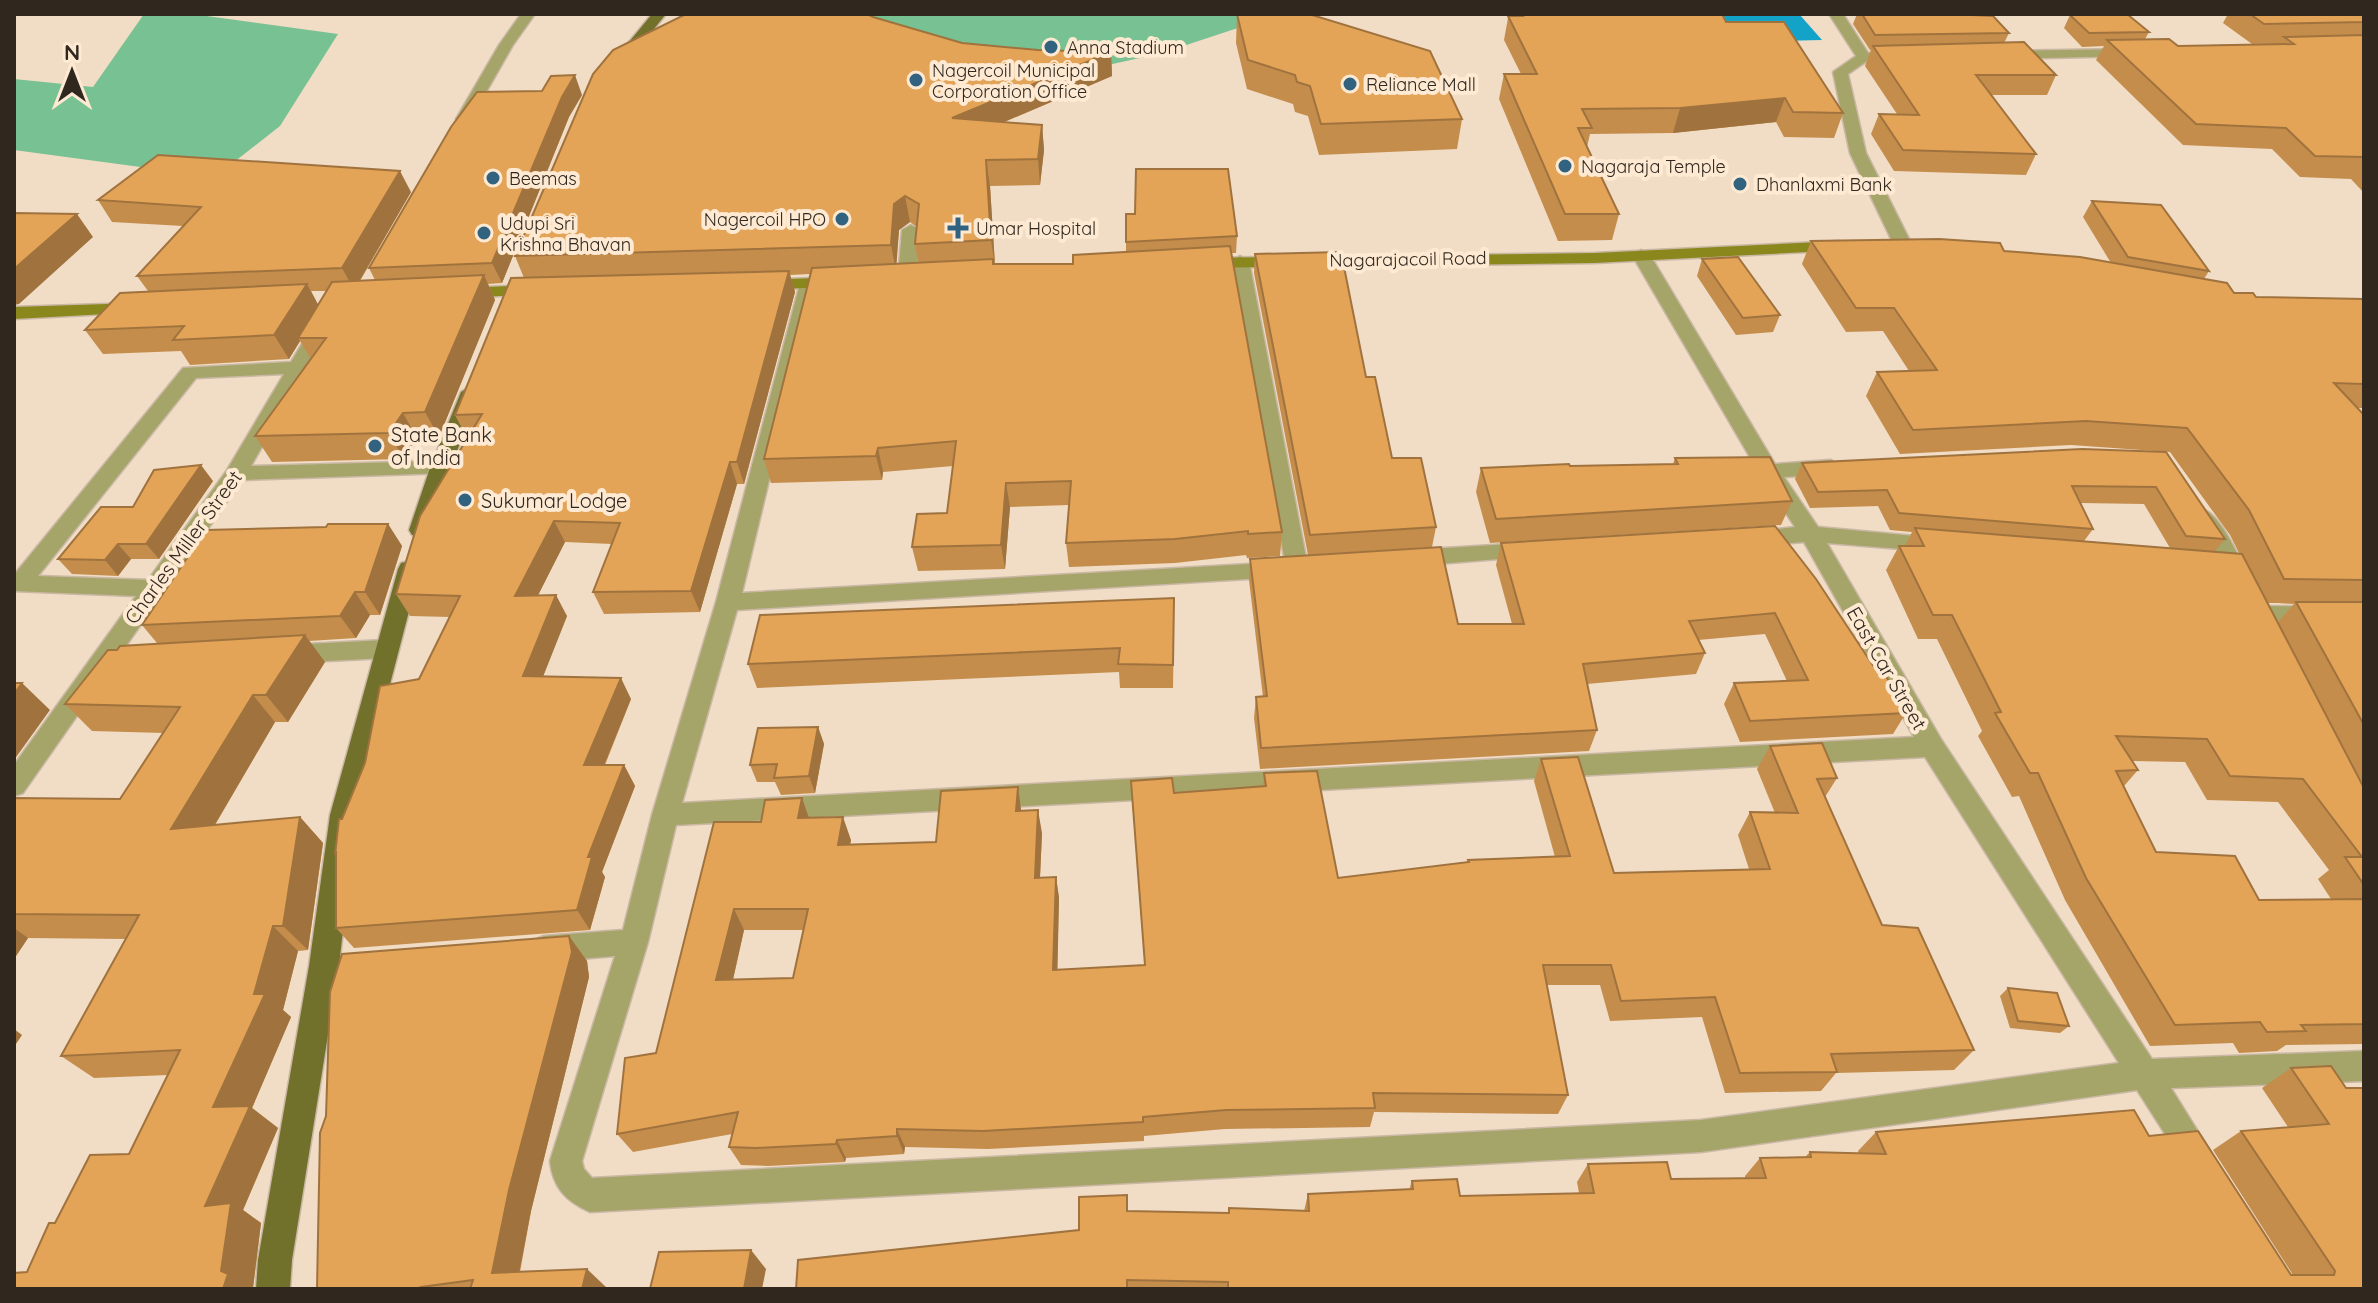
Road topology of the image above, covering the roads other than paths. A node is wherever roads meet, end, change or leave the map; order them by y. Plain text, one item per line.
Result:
1 (528, 14) edge
2 (659, 14) edge
3 (1836, 14) edge
4 (2145, 53) edge
5 (1989, 55) edge
6 (1911, 56) edge
7 (1864, 57) junction
8 (611, 73) edge
9 (453, 138) edge
10 (911, 230) edge
11 (1902, 244) edge
12 (1856, 245) edge
13 (1641, 255) junction
14 (1240, 261) junction
15 (1176, 264) edge
16 (907, 278) edge
17 (864, 280) edge
18 (515, 284) junction
19 (807, 284) junction
20 (745, 285) edge
21 (559, 290) edge
22 (437, 295) edge
23 (153, 307) edge
24 (14, 313) edge
25 (330, 313) edge
26 (500, 320) edge
27 (482, 365) edge
28 (298, 368) junction
29 (1855, 465) edge
30 (440, 468) junction
31 (1769, 471) junction
32 (236, 473) junction
33 (2187, 495) edge
34 (1811, 534) junction
35 (1733, 539) edge
36 (1967, 547) edge
37 (1548, 550) edge
38 (1393, 559) edge
39 (1322, 565) edge
40 (2201, 566) edge
41 (1297, 568) junction
42 (2232, 568) junction
43 (17, 583) edge
44 (151, 588) junction
45 (728, 602) junction
46 (2253, 614) junction
47 (2364, 615) edge
48 (2267, 641) edge
49 (385, 649) junction
50 (259, 655) edge
51 (133, 661) edge
52 (101, 663) junction
53 (1932, 746) junction
54 (14, 785) edge
55 (665, 815) junction
56 (634, 942) junction
57 (510, 952) edge
58 (355, 964) edge
59 (324, 966) junction
60 (2364, 1066) edge
61 (2146, 1074) junction
62 (2214, 1182) edge
63 (273, 1289) edge

1 - 9 street
2 - 8 main road
3 - 7 street
4 - 5 street
6 - 7 street
7 - 11 street
10 - 16 street
12 - 13 street, Nagarajacoil Road
13 - 14 street, Nagarajacoil Road
13 - 31 street, East Car Street
14 - 15 street, Nagarajacoil Road
14 - 41 street
17 - 19 street
18 - 21 street
18 - 22 street
18 - 26 main road
19 - 20 street
19 - 45 street
23 - 24 street
25 - 28 street, Charles Miller Street
27 - 30 main road
28 - 32 street, Charles Miller Street
28 - 43 street
29 - 31 street
30 - 32 street
30 - 49 main road
31 - 34 street, East Car Street
32 - 44 street, Charles Miller Street
33 - 42 street
34 - 35 street
34 - 36 street
34 - 53 street, East Car Street
37 - 38 street
39 - 41 street
40 - 42 street
41 - 45 street
42 - 46 street
43 - 44 street
44 - 52 street, Charles Miller Street
45 - 55 street
46 - 47 street
46 - 48 street
49 - 50 street
49 - 59 main road
51 - 52 street
52 - 54 street, Charles Miller Street
53 - 55 street
53 - 61 street, East Car Street
55 - 56 street
56 - 57 street
56 - 61 street
58 - 59 street
59 - 63 main road
60 - 61 street
61 - 62 street, East Car Street

